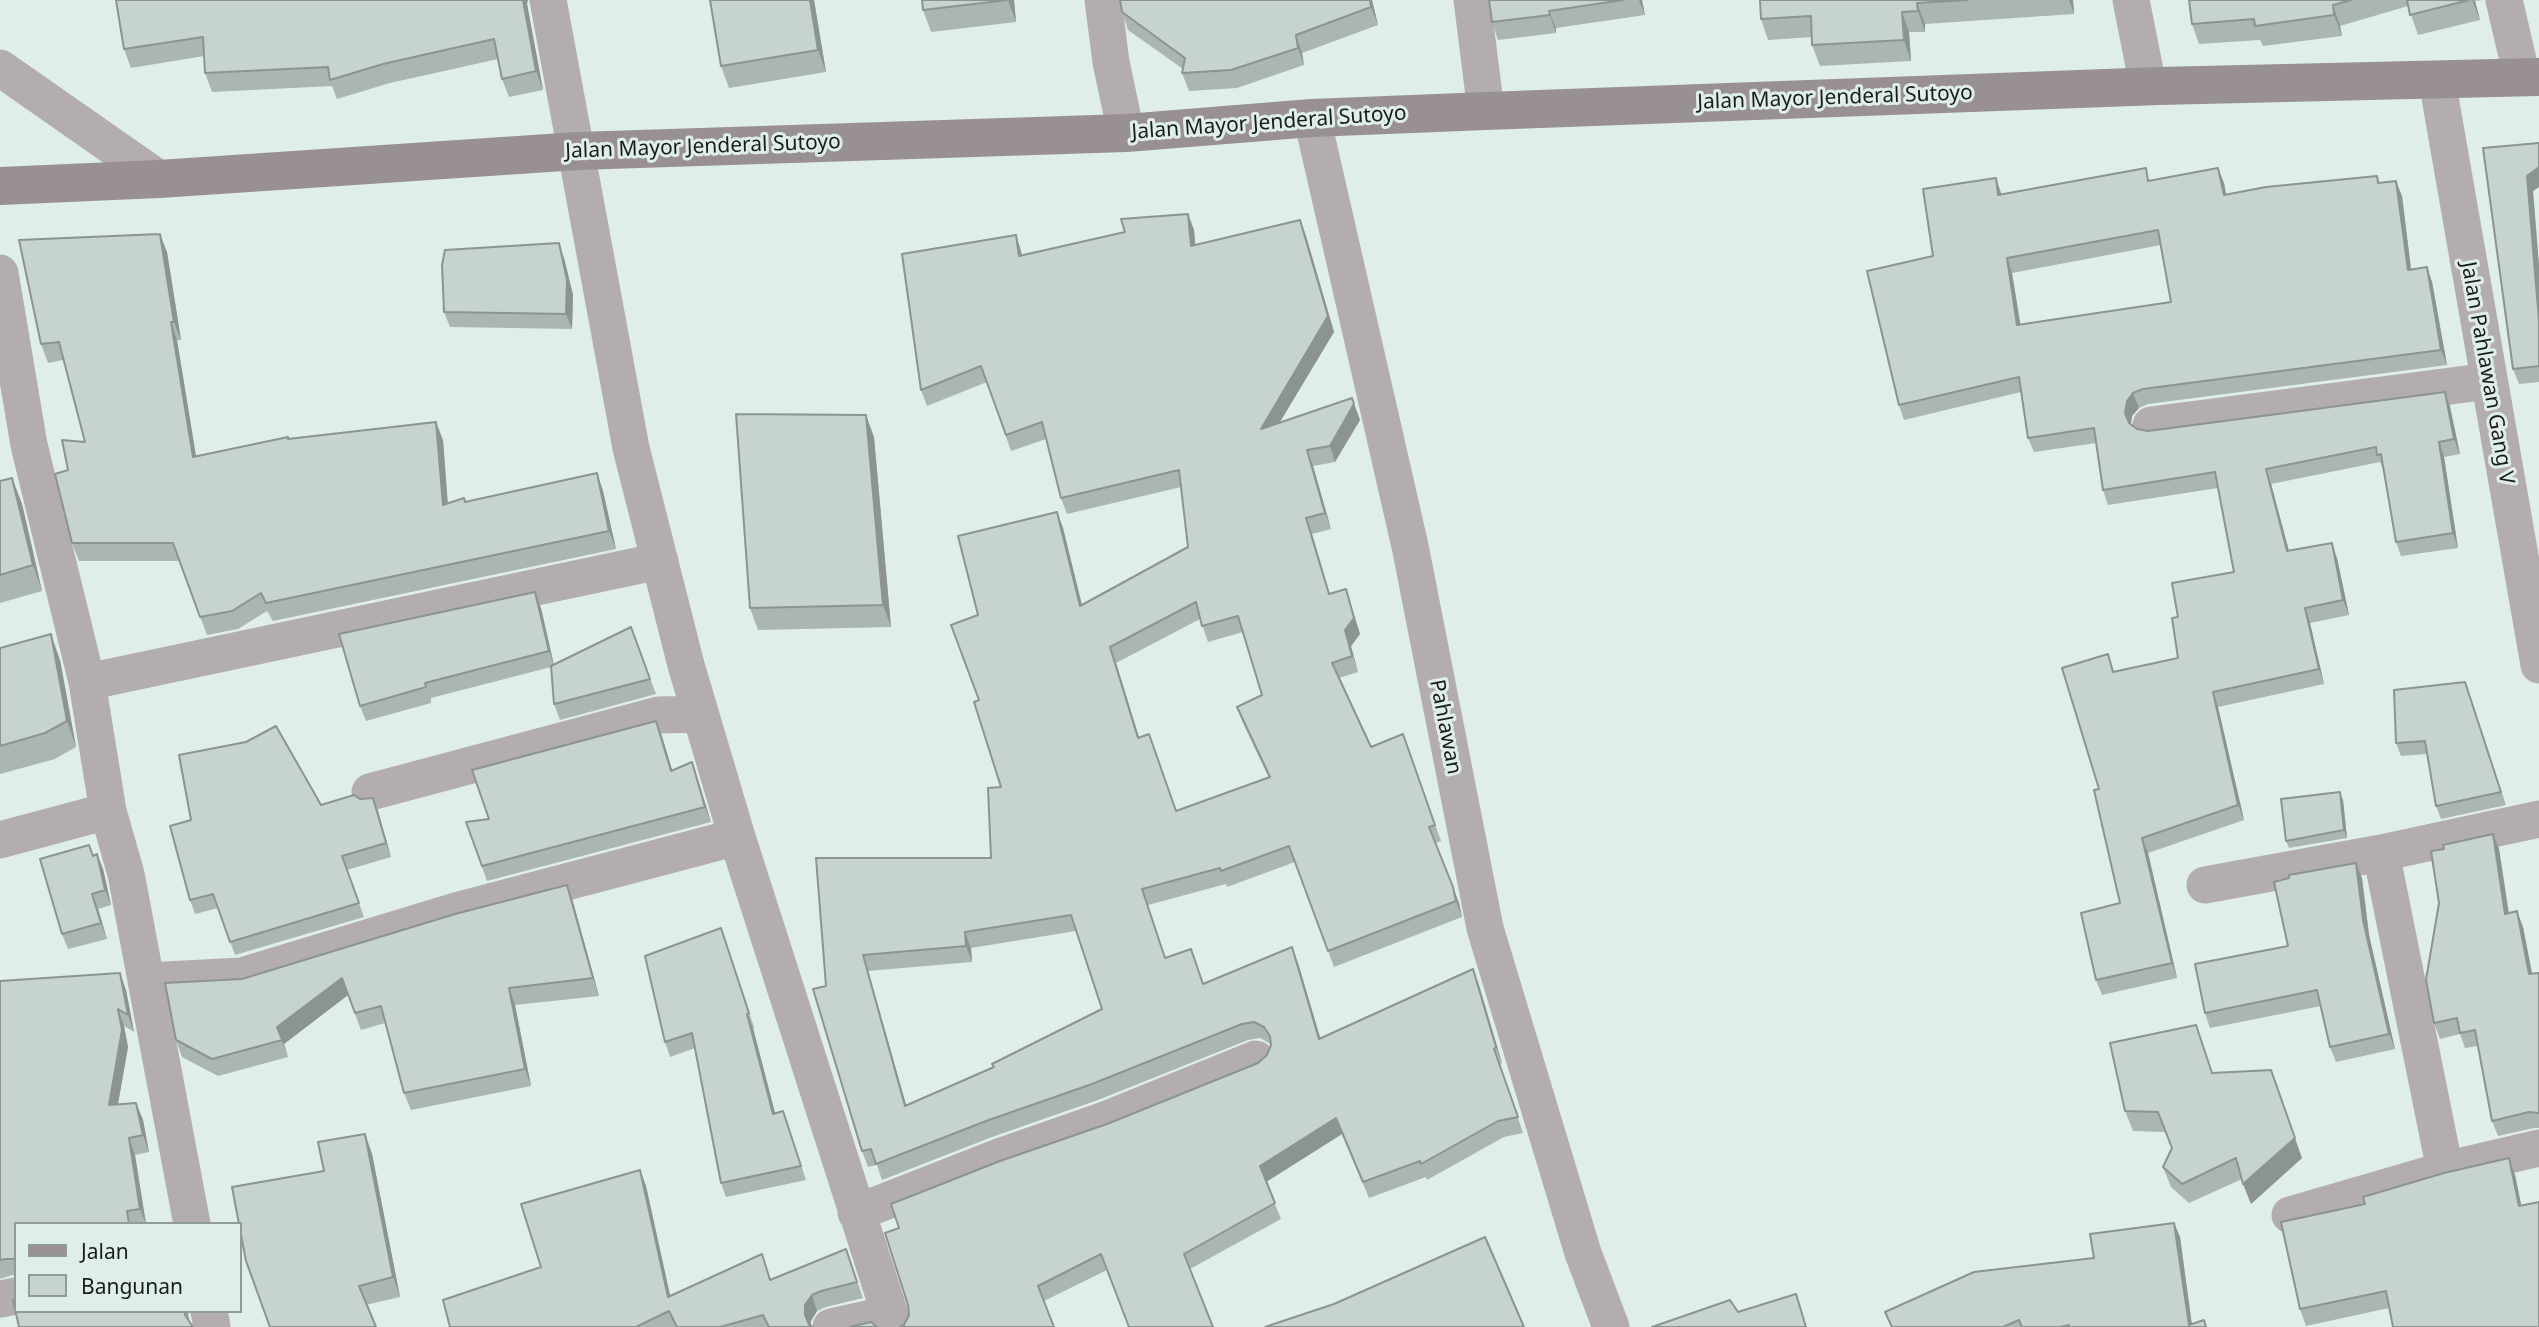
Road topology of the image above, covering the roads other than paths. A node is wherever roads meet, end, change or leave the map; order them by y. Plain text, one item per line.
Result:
1 (548, 0) edge
2 (1103, 0) edge
3 (1472, 0) edge
4 (2131, 0) edge
5 (2504, 0) edge
6 (0, 68) edge
7 (2531, 77) edge
8 (2437, 80) junction
9 (2148, 86) junction
10 (1486, 111) junction
11 (1312, 118) junction
12 (1126, 133) junction
13 (578, 151) junction
14 (159, 179) junction
15 (0, 186) edge
16 (0, 273) edge
17 (2489, 381) junction
18 (2151, 425) dead end
19 (660, 561) junction
20 (2533, 597) edge
21 (2539, 665) edge
22 (87, 682) junction
23 (699, 713) junction
24 (370, 792) dead end
25 (108, 811) junction
26 (2539, 819) edge
27 (737, 837) junction
28 (0, 840) edge
29 (2381, 853) junction
30 (2205, 885) dead end
31 (146, 981) junction
32 (1256, 1059) dead end
33 (2539, 1148) edge
34 (2445, 1170) junction
35 (856, 1213) junction
36 (2290, 1215) dead end
37 (192, 1222) edge
38 (892, 1320) edge
39 (831, 1327) edge
40 (1611, 1327) edge

1 - 13 street
2 - 12 street
3 - 10 street
4 - 9 street
5 - 7 street
6 - 14 street
7 - 8 main road, Jalan Mayor Jenderal Sutoyo
8 - 9 main road, Jalan Mayor Jenderal Sutoyo
8 - 17 street, Jalan Pahlawan Gang V
9 - 10 main road, Jalan Mayor Jenderal Sutoyo
10 - 11 main road, Jalan Mayor Jenderal Sutoyo
11 - 12 main road, Jalan Mayor Jenderal Sutoyo
11 - 40 street, Pahlawan
12 - 13 main road, Jalan Mayor Jenderal Sutoyo
13 - 14 main road, Jalan Mayor Jenderal Sutoyo
13 - 19 street
14 - 15 main road, Jalan Mayor Jenderal Sutoyo
16 - 22 street
17 - 18 street
17 - 20 street, Jalan Pahlawan Gang V
19 - 22 street
19 - 23 street
20 - 21 street, Jalan Pahlawan Gang V
22 - 25 street
23 - 24 street
23 - 27 street
25 - 28 street
25 - 31 street
26 - 29 street
27 - 31 street
27 - 35 street
29 - 30 street
29 - 34 street
31 - 37 street
32 - 35 street
33 - 34 street
34 - 36 street
35 - 38 street
38 - 39 street

